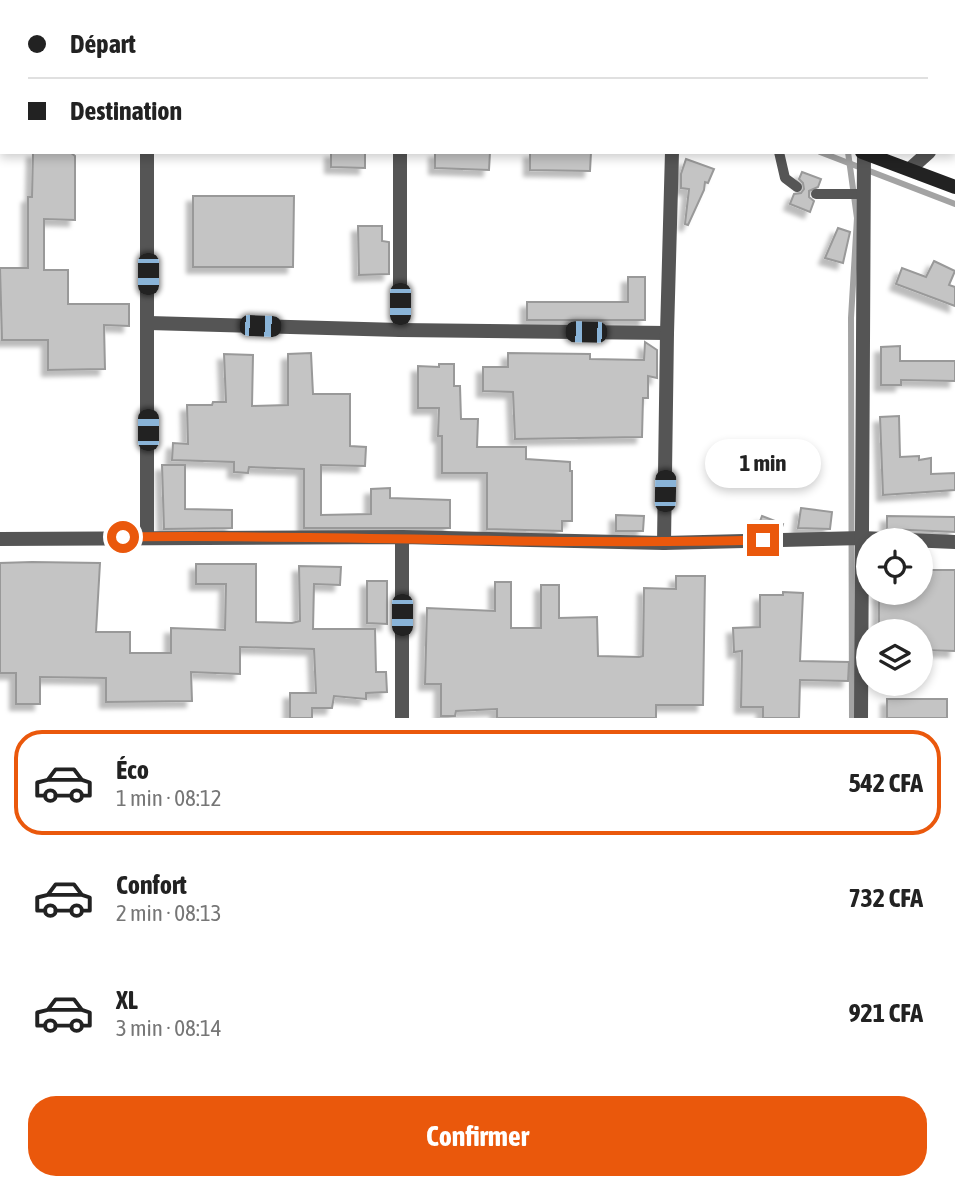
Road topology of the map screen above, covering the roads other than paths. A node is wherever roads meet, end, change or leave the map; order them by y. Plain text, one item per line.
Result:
1 (148, 154) edge
2 (400, 154) edge
3 (672, 154) edge
4 (779, 154) edge
5 (863, 154) edge
6 (869, 154) edge
7 (927, 154) edge
8 (910, 169) junction
9 (797, 187) dead end
10 (955, 187) edge
11 (816, 194) dead end
12 (864, 194) junction
13 (149, 323) junction
14 (400, 330) junction
15 (667, 333) junction
16 (862, 528) edge
17 (147, 537) junction
18 (402, 537) junction
19 (856, 537) edge
20 (0, 539) edge
21 (933, 541) edge
22 (955, 542) edge
23 (664, 543) junction
24 (862, 605) edge
25 (402, 718) edge
26 (861, 718) edge

1 - 13 street
2 - 14 street
3 - 15 street
4 - 9 lane
5 - 12 street
6 - 8 main road
7 - 8 street
8 - 10 main road
11 - 12 lane
12 - 16 street
13 - 14 street
13 - 17 street
14 - 15 street
15 - 23 street
17 - 18 street
17 - 20 street
18 - 23 street
18 - 25 street
19 - 23 street
21 - 22 street
24 - 26 street

